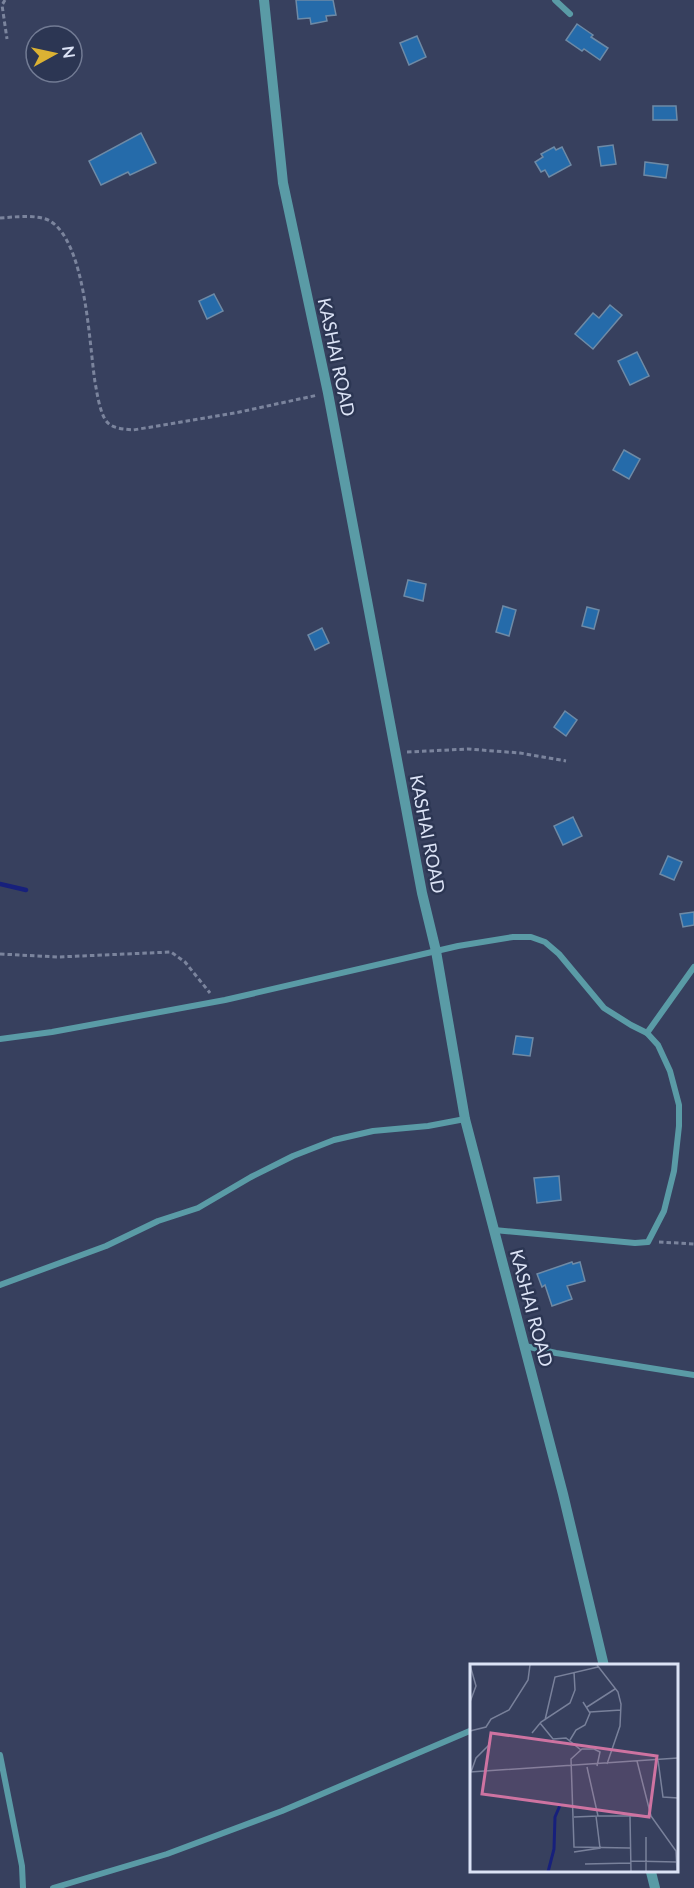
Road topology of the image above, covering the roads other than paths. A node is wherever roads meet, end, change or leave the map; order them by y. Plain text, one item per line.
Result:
1 (264, 0) edge
2 (555, 0) edge
3 (570, 14) dead end
4 (436, 951) junction
5 (694, 967) edge
6 (647, 1033) junction
7 (0, 1039) edge
8 (465, 1119) junction
9 (494, 1230) junction
10 (0, 1285) edge
11 (525, 1346) junction
12 (694, 1375) edge
13 (604, 1664) edge
14 (470, 1732) edge
15 (0, 1755) edge
16 (651, 1873) edge
17 (23, 1888) edge
18 (53, 1888) edge
19 (655, 1888) edge

1 - 4 street, KASHAI ROAD
2 - 3 street
4 - 6 street
4 - 7 street
4 - 8 street, KASHAI ROAD
5 - 6 street
6 - 9 street
8 - 9 street, KASHAI ROAD
8 - 10 street
9 - 11 street, KASHAI ROAD
11 - 12 street
11 - 13 street, KASHAI ROAD
14 - 18 street
15 - 17 street
16 - 19 street

